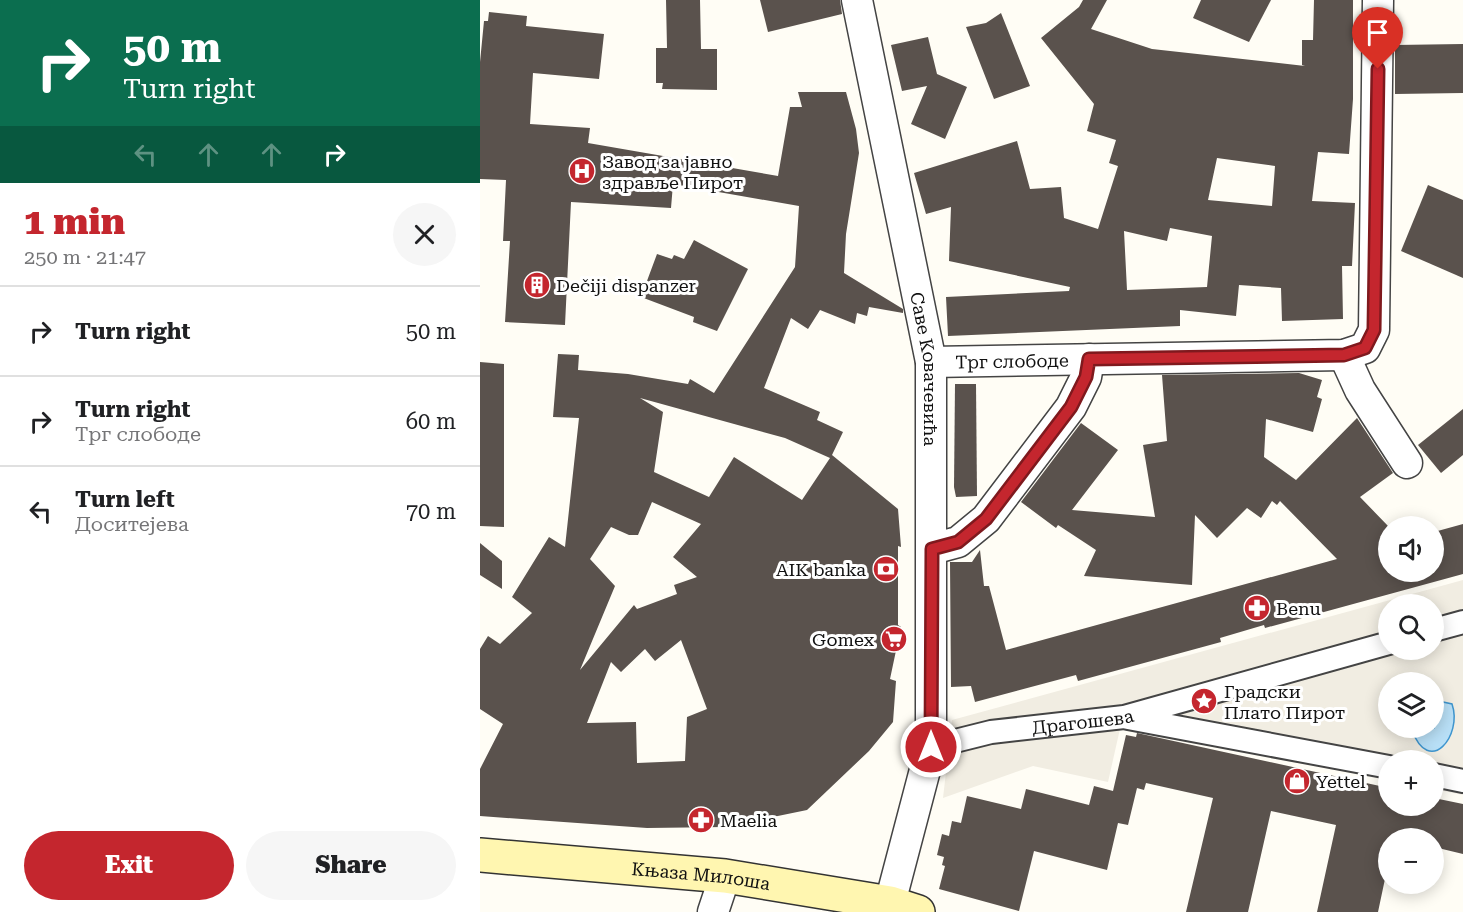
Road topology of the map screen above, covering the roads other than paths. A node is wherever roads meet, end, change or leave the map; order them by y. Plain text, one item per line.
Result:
1 (857, 0) edge
2 (1378, 0) edge
3 (1344, 355) junction
4 (1089, 359) junction
5 (931, 362) junction
6 (1407, 463) dead end
7 (932, 549) junction
8 (1463, 622) edge
9 (1444, 627) edge
10 (1378, 646) edge
11 (1124, 717) junction
12 (931, 747) junction
13 (1378, 765) edge
14 (1444, 777) edge
15 (1463, 781) edge
16 (480, 855) edge
17 (725, 876) junction
18 (904, 907) edge
19 (713, 912) edge

1 - 5 street, Саве Ковачевића
2 - 3 street
3 - 4 street, Трг слободе
3 - 6 street
4 - 5 street, Трг слободе
4 - 7 street
5 - 7 street, Саве Ковачевића
7 - 12 street, Саве Ковачевића
8 - 9 street
10 - 11 street, Драгошева
11 - 12 street, Драгошева
11 - 13 street
12 - 18 street
14 - 15 street
16 - 17 main road, Књаза Милоша
17 - 18 main road, Књаза Милоша
17 - 19 street

